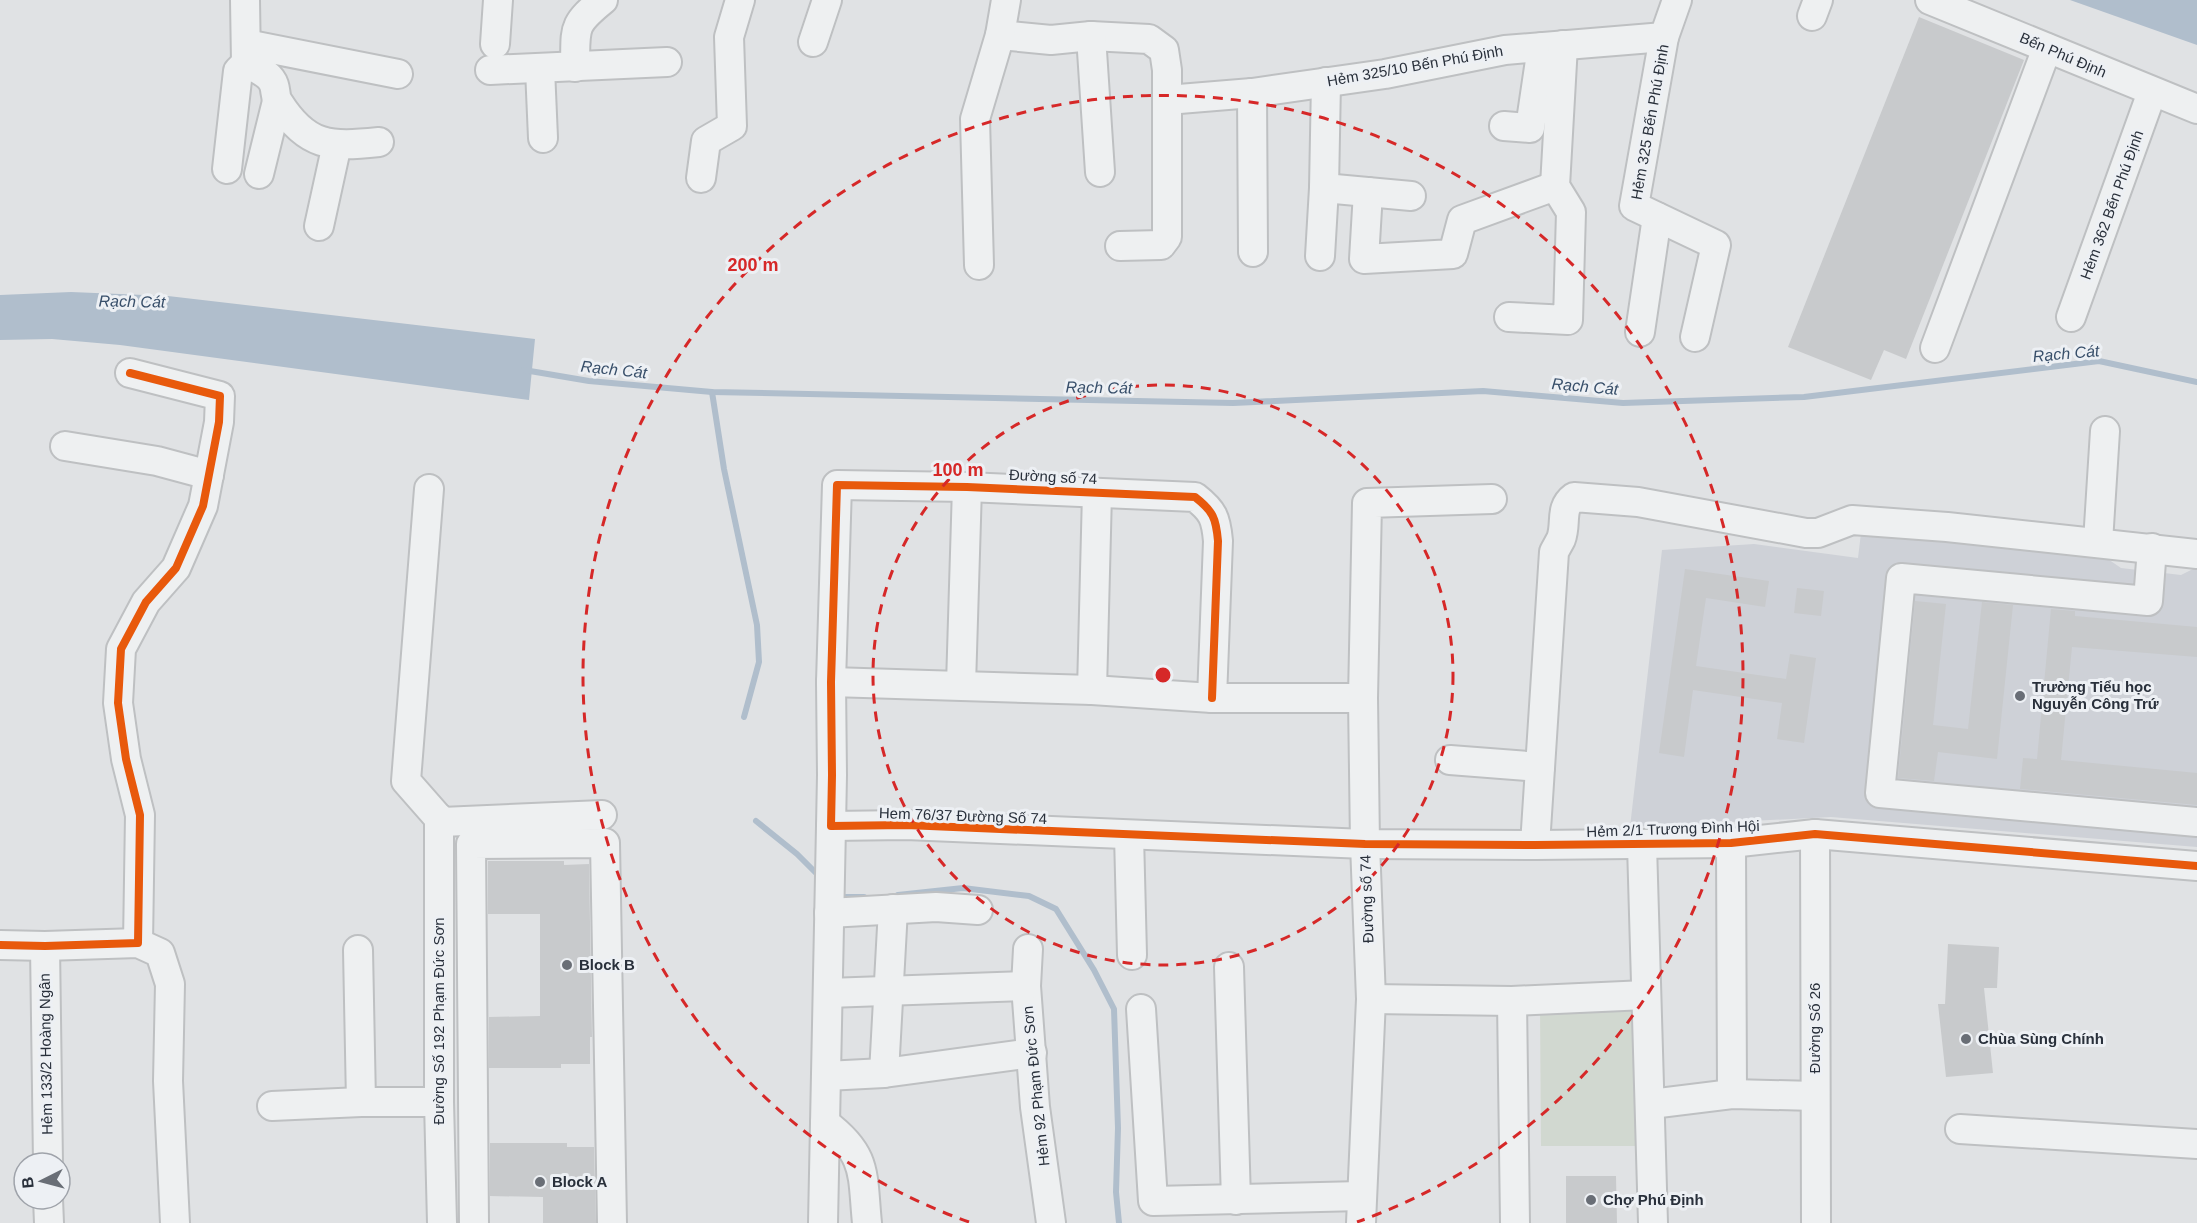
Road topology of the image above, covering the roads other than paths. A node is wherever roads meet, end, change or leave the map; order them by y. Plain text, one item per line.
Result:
1 (245, 0) edge
2 (498, 0) edge
3 (603, 0) edge
4 (740, 0) edge
5 (828, 0) edge
6 (1006, 0) edge
7 (1677, 0) edge
8 (1930, 0) edge
9 (1000, 35) junction
10 (1091, 36) junction
11 (1664, 37) junction
12 (813, 42) dead end
13 (1552, 46) junction
14 (2047, 48) junction
15 (246, 53) junction
16 (667, 63) dead end
17 (575, 67) junction
18 (540, 69) junction
19 (398, 74) dead end
20 (1326, 82) junction
21 (2152, 92) junction
22 (1252, 93) junction
23 (1167, 100) junction
24 (277, 101) junction
25 (2197, 109) edge
26 (1504, 126) dead end
27 (543, 138) dead end
28 (379, 142) dead end
29 (337, 144) junction
30 (227, 169) dead end
31 (1100, 172) dead end
32 (258, 174) dead end
33 (701, 178) dead end
34 (1555, 186) junction
35 (1324, 189) junction
36 (1368, 192) junction
37 (1411, 196) dead end
38 (1657, 217) junction
39 (318, 226) dead end
40 (1120, 246) dead end
41 (1253, 252) dead end
42 (1320, 256) dead end
43 (979, 265) dead end
44 (1509, 317) dead end
45 (2071, 317) dead end
46 (1640, 332) dead end
47 (1695, 337) dead end
48 (1935, 348) dead end
49 (130, 373) dead end
50 (2106, 431) dead end
51 (65, 446) dead end
52 (209, 475) junction
53 (967, 487) junction
54 (429, 489) dead end
55 (1097, 493) junction
56 (1492, 499) dead end
57 (2098, 542) junction
58 (2152, 548) junction
59 (2197, 554) edge
60 (831, 682) junction
61 (961, 684) junction
62 (1092, 690) junction
63 (1212, 698) junction
64 (1363, 698) junction
65 (1450, 760) dead end
66 (1540, 766) junction
67 (602, 815) dead end
68 (439, 818) junction
69 (2197, 822) edge
70 (831, 826) junction
71 (1815, 834) junction
72 (1129, 835) junction
73 (1731, 843) junction
74 (1365, 844) junction
75 (1534, 845) junction
76 (1642, 845) junction
77 (2197, 866) edge
78 (892, 909) junction
79 (978, 910) dead end
80 (829, 913) junction
81 (138, 943) junction
82 (0, 945) edge
83 (45, 946) junction
84 (1028, 949) dead end
85 (358, 950) dead end
86 (1132, 955) dead end
87 (1229, 967) dead end
88 (1026, 986) junction
89 (888, 992) junction
90 (828, 993) junction
91 (1646, 995) junction
92 (1371, 999) junction
93 (1512, 1001) junction
94 (1141, 1009) dead end
95 (1032, 1053) junction
96 (884, 1073) junction
97 (826, 1076) junction
98 (1732, 1094) junction
99 (1815, 1096) junction
100 (361, 1102) junction
101 (439, 1102) junction
102 (1651, 1104) junction
103 (272, 1106) dead end
104 (825, 1123) junction
105 (1960, 1129) dead end
106 (2197, 1144) edge
107 (48, 1151) edge
108 (1236, 1200) junction
109 (1361, 1210) edge
110 (174, 1223) edge
111 (441, 1223) edge
112 (474, 1223) edge
113 (612, 1223) edge
114 (823, 1223) edge
115 (867, 1223) edge
116 (1051, 1223) edge
117 (1515, 1223) edge
118 (1653, 1223) edge
119 (1816, 1223) edge

1 - 15 street
2 - 18 street
3 - 17 street
4 - 33 street
5 - 12 street
6 - 9 street
7 - 11 street, Hẻm 325 Bến Phú Định
8 - 14 street, Bến Phú Định
9 - 10 street
9 - 43 street
10 - 23 street
10 - 31 street
11 - 13 street, Hẻm 325/10 Bến Phú Định
11 - 38 street, Hẻm 325 Bến Phú Định
13 - 20 street, Hẻm 325/10 Bến Phú Định
13 - 26 street
13 - 34 street
14 - 21 street, Bến Phú Định
14 - 48 street
15 - 19 street
15 - 24 street
15 - 30 street
16 - 17 street
17 - 18 street
18 - 27 street
20 - 22 street, Hẻm 325/10 Bến Phú Định
20 - 35 street
21 - 25 street, Bến Phú Định
21 - 45 street, Hẻm 362 Bến Phú Định
22 - 23 street, Hẻm 325/10 Bến Phú Định
22 - 41 street
23 - 40 street
24 - 29 street
24 - 32 street
28 - 29 street
29 - 39 street
34 - 36 street
34 - 44 street
35 - 36 street
35 - 42 street
36 - 37 street
38 - 46 street
38 - 47 street, Hẻm 325 Bến Phú Định
49 - 52 street
50 - 57 street
51 - 52 street
52 - 81 street
53 - 55 street, Đường số 74
53 - 60 street, Đường số 74
53 - 61 street
54 - 68 street
55 - 62 street
55 - 63 street, Đường số 74
56 - 64 street, Đường số 74
57 - 58 street
57 - 66 street
58 - 59 street
58 - 69 street
60 - 61 street
60 - 70 street
61 - 62 street
62 - 63 street
63 - 64 street
64 - 74 street, Đường số 74
65 - 66 street
66 - 75 street
67 - 68 street
68 - 101 street, Đường Số 192 Phạm Đức Sơn
70 - 72 street, Hem 76/37 Đường Số 74
70 - 80 street
71 - 73 street, Hẻm 2/1 Trương Đình Hội
71 - 77 street, Hẻm 2/1 Trương Đình Hội
71 - 99 street, Đường Số 26
72 - 74 street, Hem 76/37 Đường Số 74
72 - 86 street
73 - 76 street, Hẻm 2/1 Trương Đình Hội
73 - 98 street
74 - 75 street, Hẻm 2/1 Trương Đình Hội
74 - 92 street, Đường số 74
75 - 76 street, Hẻm 2/1 Trương Đình Hội
76 - 91 street
78 - 79 street
78 - 80 street
78 - 89 street
80 - 90 street
81 - 83 street
81 - 110 street
82 - 83 street
83 - 107 street, Hẻm 133/2 Hoàng Ngân
84 - 88 street, Hẻm 92 Phạm Đức Sơn
85 - 100 street
87 - 108 street
88 - 89 street
88 - 95 street, Hẻm 92 Phạm Đức Sơn
89 - 90 street
89 - 96 street
90 - 97 street
91 - 93 street
91 - 102 street
92 - 93 street
92 - 109 street, Đường số 74
93 - 117 street
94 - 108 street
95 - 96 street
95 - 116 street, Hẻm 92 Phạm Đức Sơn
96 - 97 street
97 - 104 street
98 - 99 street
98 - 102 street
99 - 119 street, Đường Số 26
100 - 101 street
100 - 103 street
101 - 111 street, Đường Số 192 Phạm Đức Sơn
102 - 118 street
104 - 114 street
104 - 115 street
105 - 106 street
108 - 109 street
112 - 113 street

